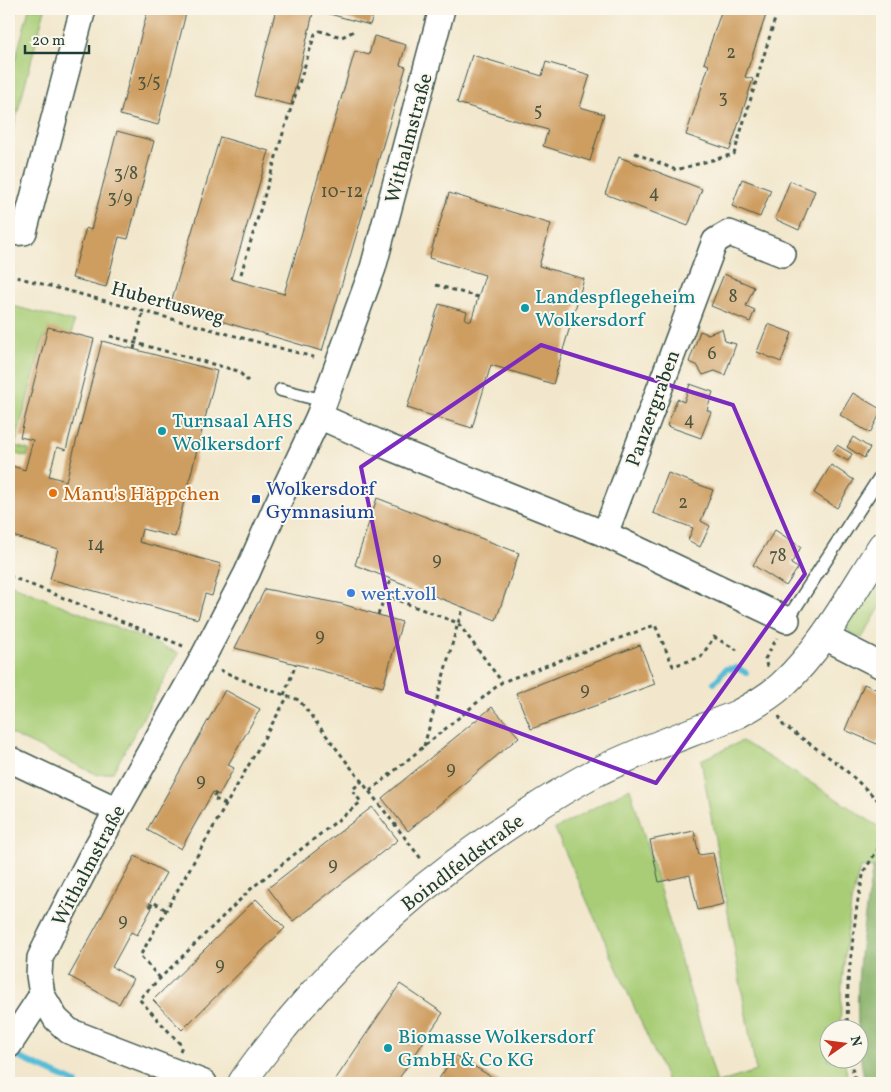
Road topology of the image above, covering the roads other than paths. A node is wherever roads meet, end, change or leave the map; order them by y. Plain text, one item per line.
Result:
1 (83, 9) edge
2 (442, 9) edge
3 (9, 233) edge
4 (783, 254) dead end
5 (281, 390) dead end
6 (322, 408) junction
7 (882, 474) edge
8 (605, 534) junction
9 (882, 546) edge
10 (787, 620) joint
11 (823, 636) junction
12 (882, 666) edge
13 (9, 759) edge
14 (117, 810) junction
15 (42, 995) junction
16 (12, 1039) edge
17 (204, 1083) edge
18 (242, 1083) edge

1 - 3 street
2 - 6 street, Withalmstraße
4 - 8 street, Panzergraben
5 - 6 lane
6 - 8 street
6 - 14 street, Withalmstraße
7 - 10 lane
8 - 10 street
9 - 11 street, Boindlfeldstraße
11 - 12 street
11 - 18 street, Boindlfeldstraße
13 - 14 street
14 - 15 street, Withalmstraße
15 - 16 street
15 - 17 street, Withalmstraße

